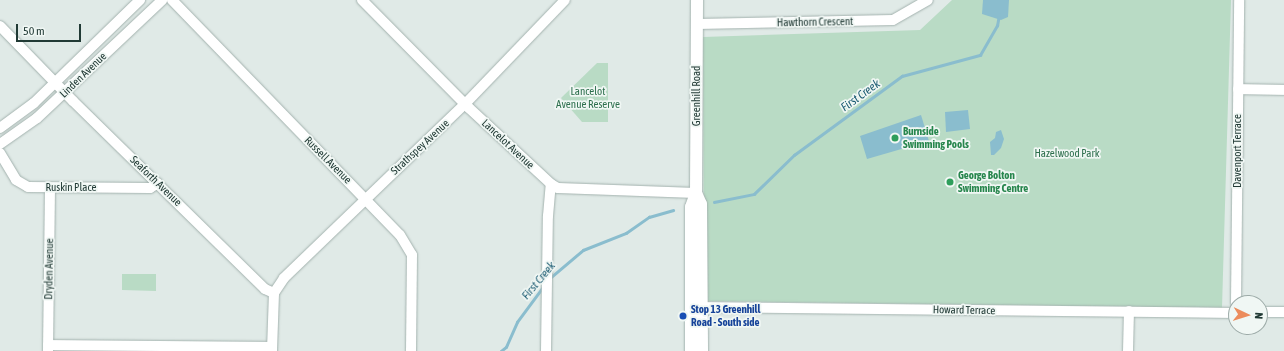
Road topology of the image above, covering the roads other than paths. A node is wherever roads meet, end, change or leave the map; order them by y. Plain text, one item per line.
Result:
1 (140, 0) edge
2 (162, 0) edge
3 (172, 0) edge
4 (362, 0) edge
5 (697, 0) edge
6 (928, 0) edge
7 (1239, 0) edge
8 (563, 1) edge
9 (697, 24) junction
10 (0, 26) edge
11 (54, 83) junction
12 (1238, 89) junction
13 (1284, 90) edge
14 (65, 93) junction
15 (465, 104) junction
16 (0, 128) edge
17 (0, 144) edge
18 (0, 154) edge
19 (158, 183) junction
20 (551, 184) junction
21 (50, 188) junction
22 (696, 193) junction
23 (366, 198) junction
24 (274, 293) junction
25 (1236, 295) edge
26 (697, 307) junction
27 (1129, 311) junction
28 (1268, 312) edge
29 (1284, 312) edge
30 (1228, 313) edge
31 (48, 348) edge
32 (272, 349) edge
33 (411, 351) edge
34 (546, 351) edge
35 (691, 351) edge
36 (702, 351) edge
37 (1128, 351) edge

1 - 11 street, Linden Avenue
2 - 14 street, Linden Avenue
3 - 23 street, Russell Avenue
4 - 15 street, Lancelot Avenue
5 - 9 main road, Greenhill Road
6 - 9 street, Hawthorn Crescent
7 - 12 street, Davenport Terrace
8 - 15 street, Strathspey Avenue
9 - 22 main road, Greenhill Road
10 - 11 street, Seaforth Avenue
11 - 14 street, Seaforth Avenue
11 - 16 street, Linden Avenue
12 - 13 street
12 - 25 street, Davenport Terrace
14 - 17 street, Linden Avenue
14 - 19 street, Seaforth Avenue
15 - 20 street, Lancelot Avenue
15 - 23 street, Strathspey Avenue
18 - 21 street, Ruskin Place
19 - 21 street, Ruskin Place
19 - 24 street, Seaforth Avenue
20 - 22 street, Lancelot Avenue
20 - 34 street
21 - 31 street, Dryden Avenue
22 - 26 main road, Greenhill Road
23 - 24 street, Strathspey Avenue
23 - 33 street, Russell Avenue
24 - 32 street
26 - 27 street, Howard Terrace
26 - 35 main road, Greenhill Road
26 - 36 main road, Greenhill Road
27 - 30 street, Howard Terrace
27 - 37 street
28 - 29 street
31 - 32 street

